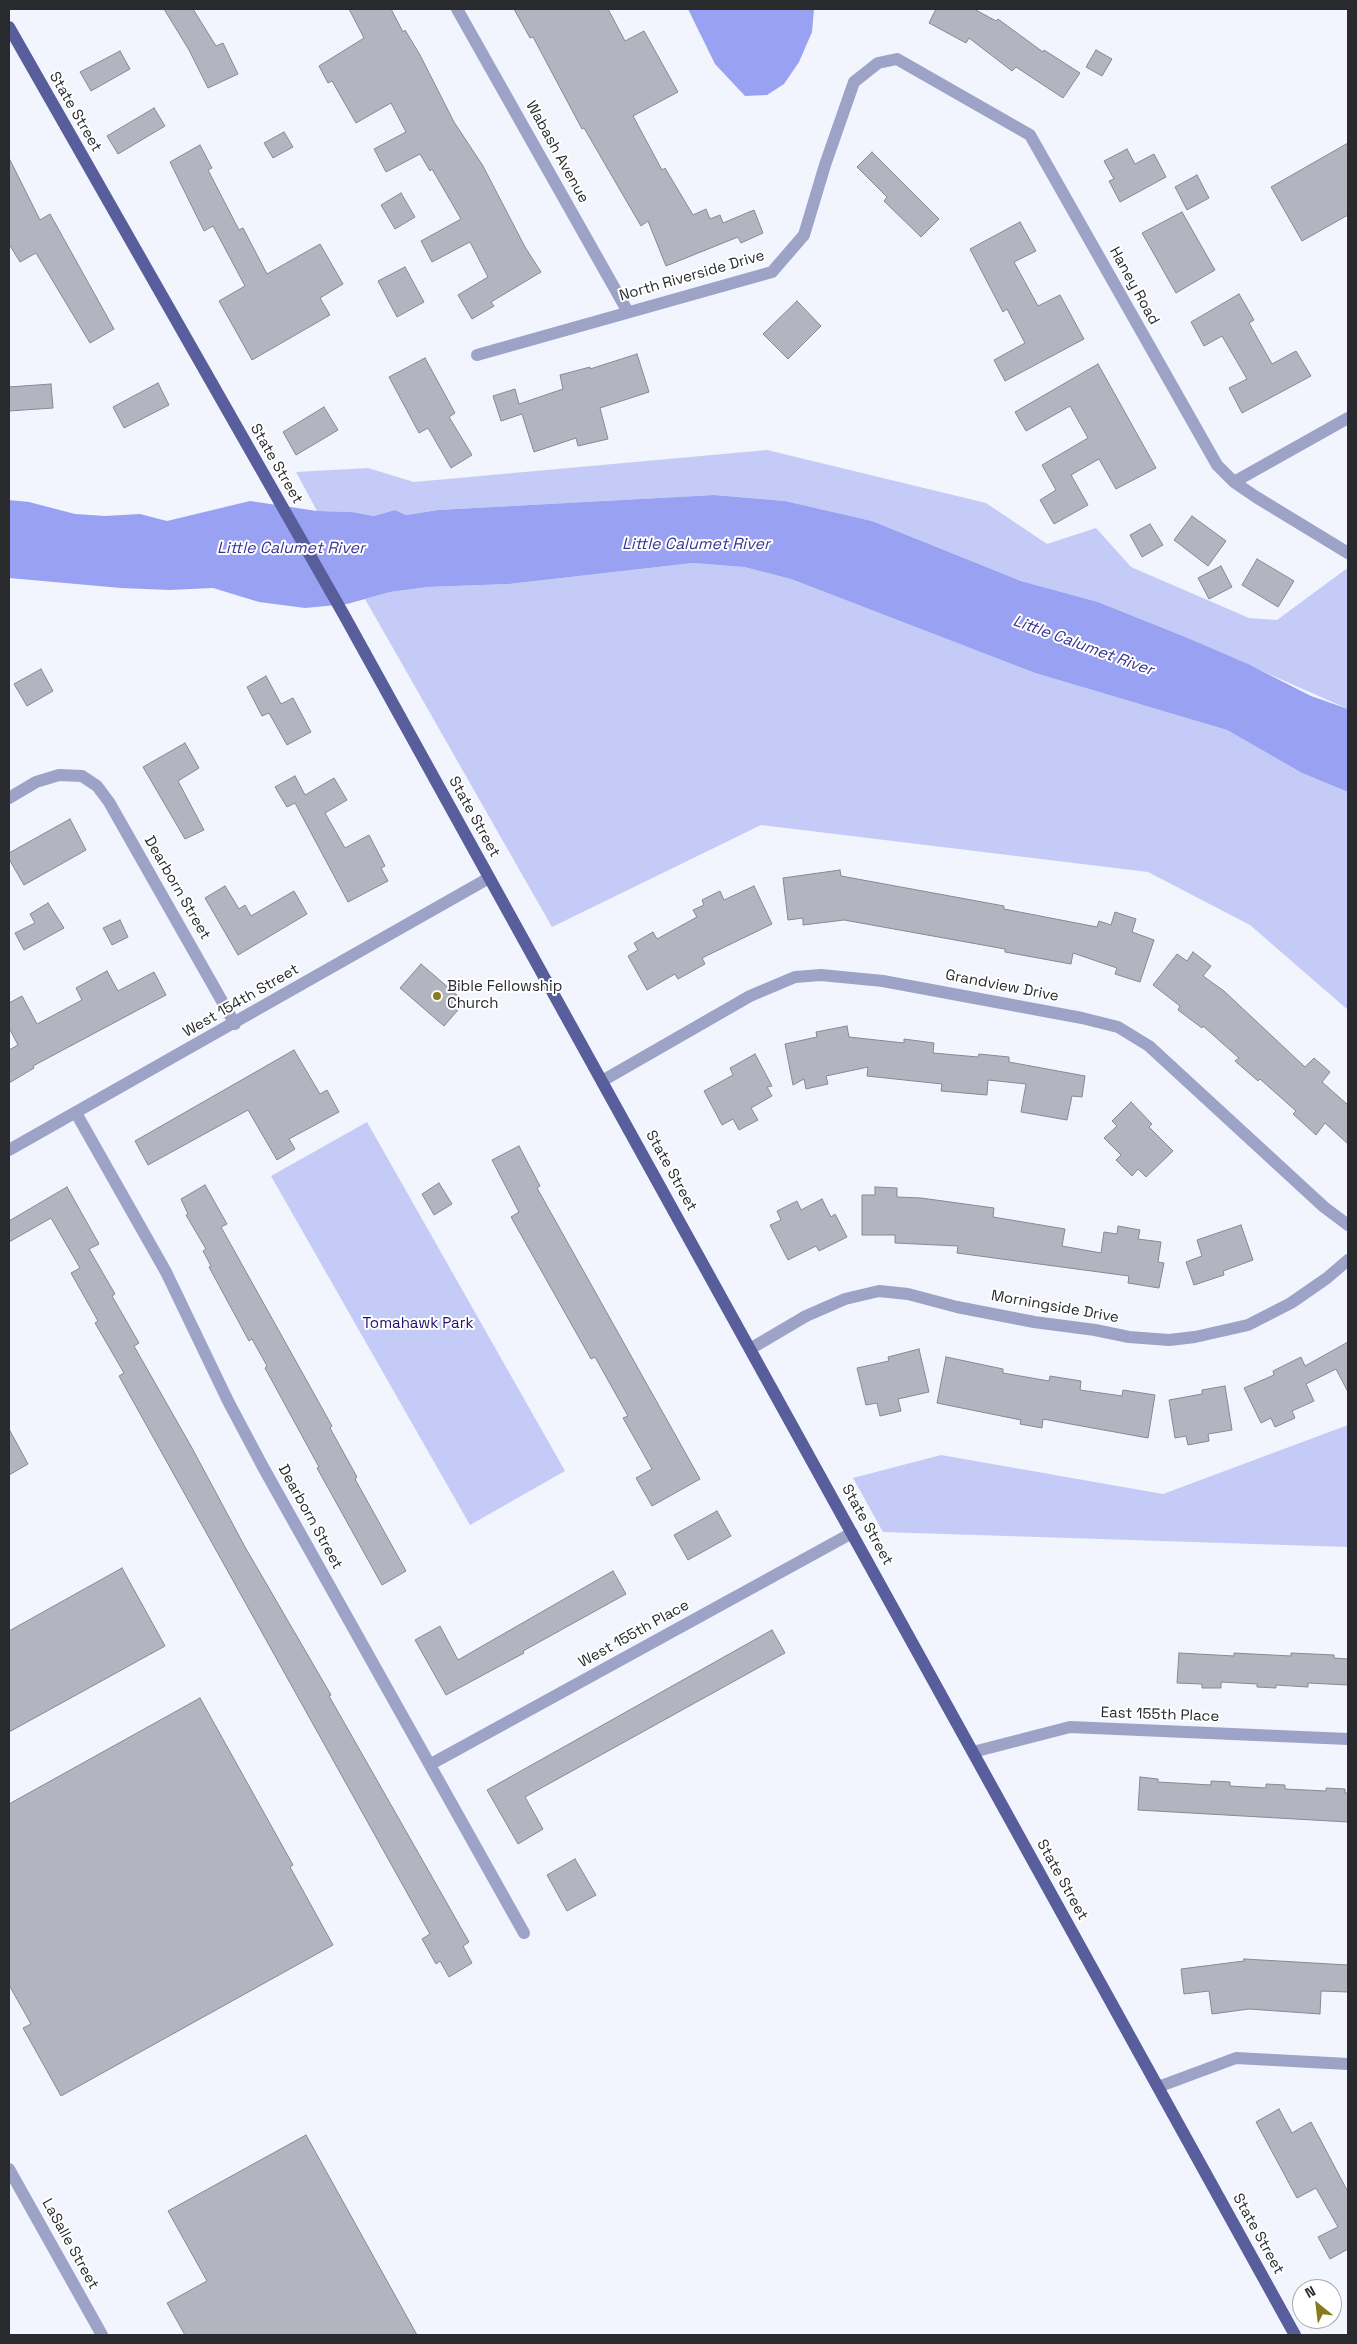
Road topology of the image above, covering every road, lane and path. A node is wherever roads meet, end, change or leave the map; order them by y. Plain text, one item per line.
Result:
1 (457, 9) edge
2 (9, 27) edge
3 (878, 63) joint
4 (628, 312) junction
5 (477, 355) dead end
6 (1348, 418) edge
7 (1234, 482) junction
8 (1348, 553) edge
9 (9, 798) edge
10 (489, 878) junction
11 (235, 1024) junction
12 (602, 1081) junction
13 (76, 1113) junction
14 (9, 1150) edge
15 (1348, 1226) edge
16 (1348, 1260) edge
17 (750, 1349) junction
18 (852, 1533) junction
19 (1348, 1739) edge
20 (973, 1752) junction
21 (431, 1764) junction
22 (524, 1934) dead end
23 (1348, 2064) edge
24 (1158, 2086) junction
25 (9, 2169) edge
26 (102, 2335) edge
27 (1296, 2335) edge

1 - 4 street, Wabash Avenue
2 - 10 main road, State Street
3 - 4 street, North Riverside Drive
3 - 7 street, Haney Road
4 - 5 street, North Riverside Drive
6 - 7 street
7 - 8 street, Haney Road
9 - 11 street, Dearborn Street
10 - 11 street, West 154th Street
10 - 12 main road, State Street
11 - 13 street, West 154th Street
12 - 15 street, Grandview Drive
12 - 17 main road, State Street
13 - 14 street, West 154th Street
13 - 21 street, Dearborn Street
16 - 17 street, Morningside Drive
17 - 18 main road, State Street
18 - 20 main road, State Street
18 - 21 street, West 155th Place
19 - 20 street, East 155th Place
20 - 24 main road, State Street
21 - 22 street, Dearborn Street
23 - 24 street
24 - 27 main road, State Street
25 - 26 street, LaSalle Street

